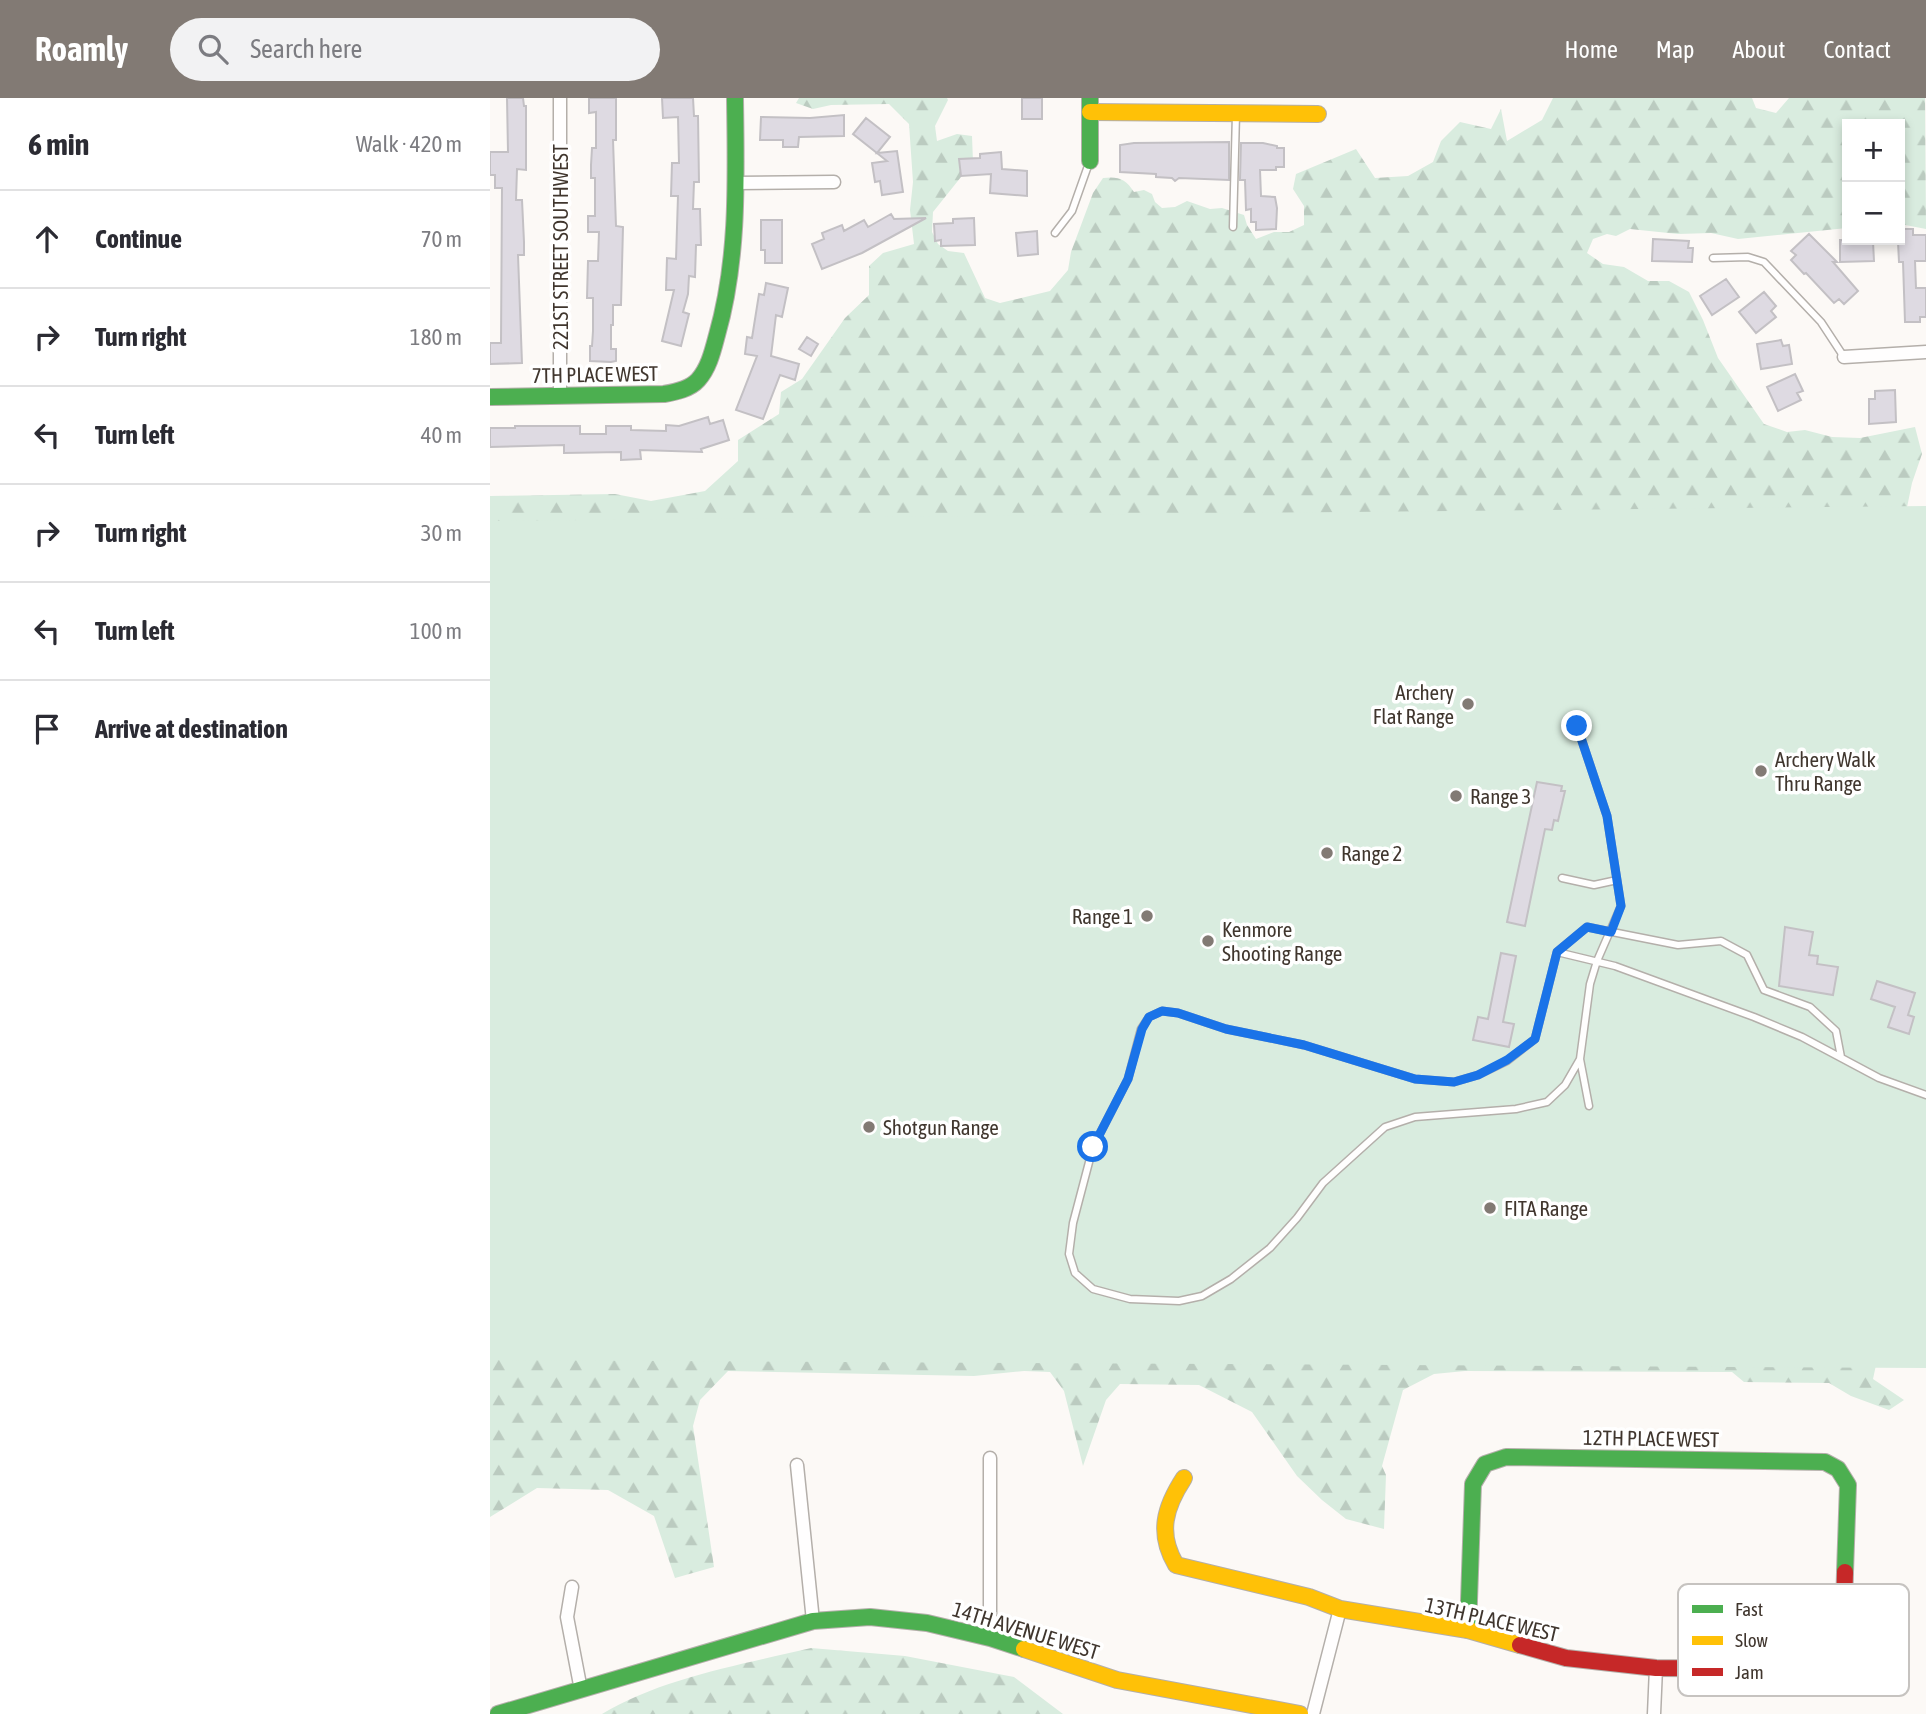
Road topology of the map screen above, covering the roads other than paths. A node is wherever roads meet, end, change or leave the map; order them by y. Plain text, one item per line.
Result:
1 (560, 98) edge
2 (735, 98) edge
3 (1090, 105) edge
4 (1236, 114) junction
5 (1318, 114) dead end
6 (1090, 161) joint
7 (735, 183) junction
8 (834, 183) dead end
9 (1233, 228) dead end
10 (1055, 233) dead end
11 (1713, 258) dead end
12 (1926, 352) edge
13 (1844, 357) joint
14 (560, 396) junction
15 (490, 397) edge
16 (1577, 726) dead end
17 (1562, 878) dead end
18 (1617, 880) junction
19 (1611, 932) junction
20 (1557, 952) junction
21 (1597, 961) junction
22 (1841, 1057) junction
23 (1580, 1059) junction
24 (1926, 1095) edge
25 (1589, 1106) dead end
26 (990, 1458) dead end
27 (797, 1465) dead end
28 (1184, 1478) dead end
29 (1845, 1584) edge
30 (572, 1587) dead end
31 (1339, 1609) junction
32 (813, 1621) junction
33 (1468, 1630) junction
34 (990, 1638) junction
35 (1656, 1668) junction
36 (1678, 1668) edge
37 (582, 1690) junction
38 (498, 1714) edge
39 (1300, 1714) edge
40 (1313, 1714) edge
41 (1654, 1714) edge

1 - 14 street, 221ST STREET SOUTHWEST
2 - 7 street
3 - 4 street
3 - 6 street
4 - 5 street
4 - 9 lane
6 - 10 lane
7 - 8 street
7 - 14 street, 7TH PLACE WEST
11 - 13 lane
12 - 13 street
14 - 15 street, 7TH PLACE WEST
16 - 18 lane
17 - 18 lane
18 - 19 lane
19 - 20 lane
19 - 21 lane
19 - 22 lane
20 - 21 lane
20 - 23 lane
21 - 22 lane
21 - 23 lane
22 - 24 lane
23 - 25 lane
26 - 34 street
27 - 32 street
28 - 31 street, 13TH PLACE WEST
29 - 33 street, 12TH PLACE WEST
30 - 37 street
31 - 33 street, 13TH PLACE WEST
31 - 40 street
32 - 34 street, 14TH AVENUE WEST
32 - 37 street, 14TH AVENUE WEST
33 - 35 street, 13TH PLACE WEST
34 - 39 street, 14TH AVENUE WEST
35 - 36 street, 13TH PLACE WEST
35 - 41 street
37 - 38 street, 14TH AVENUE WEST

